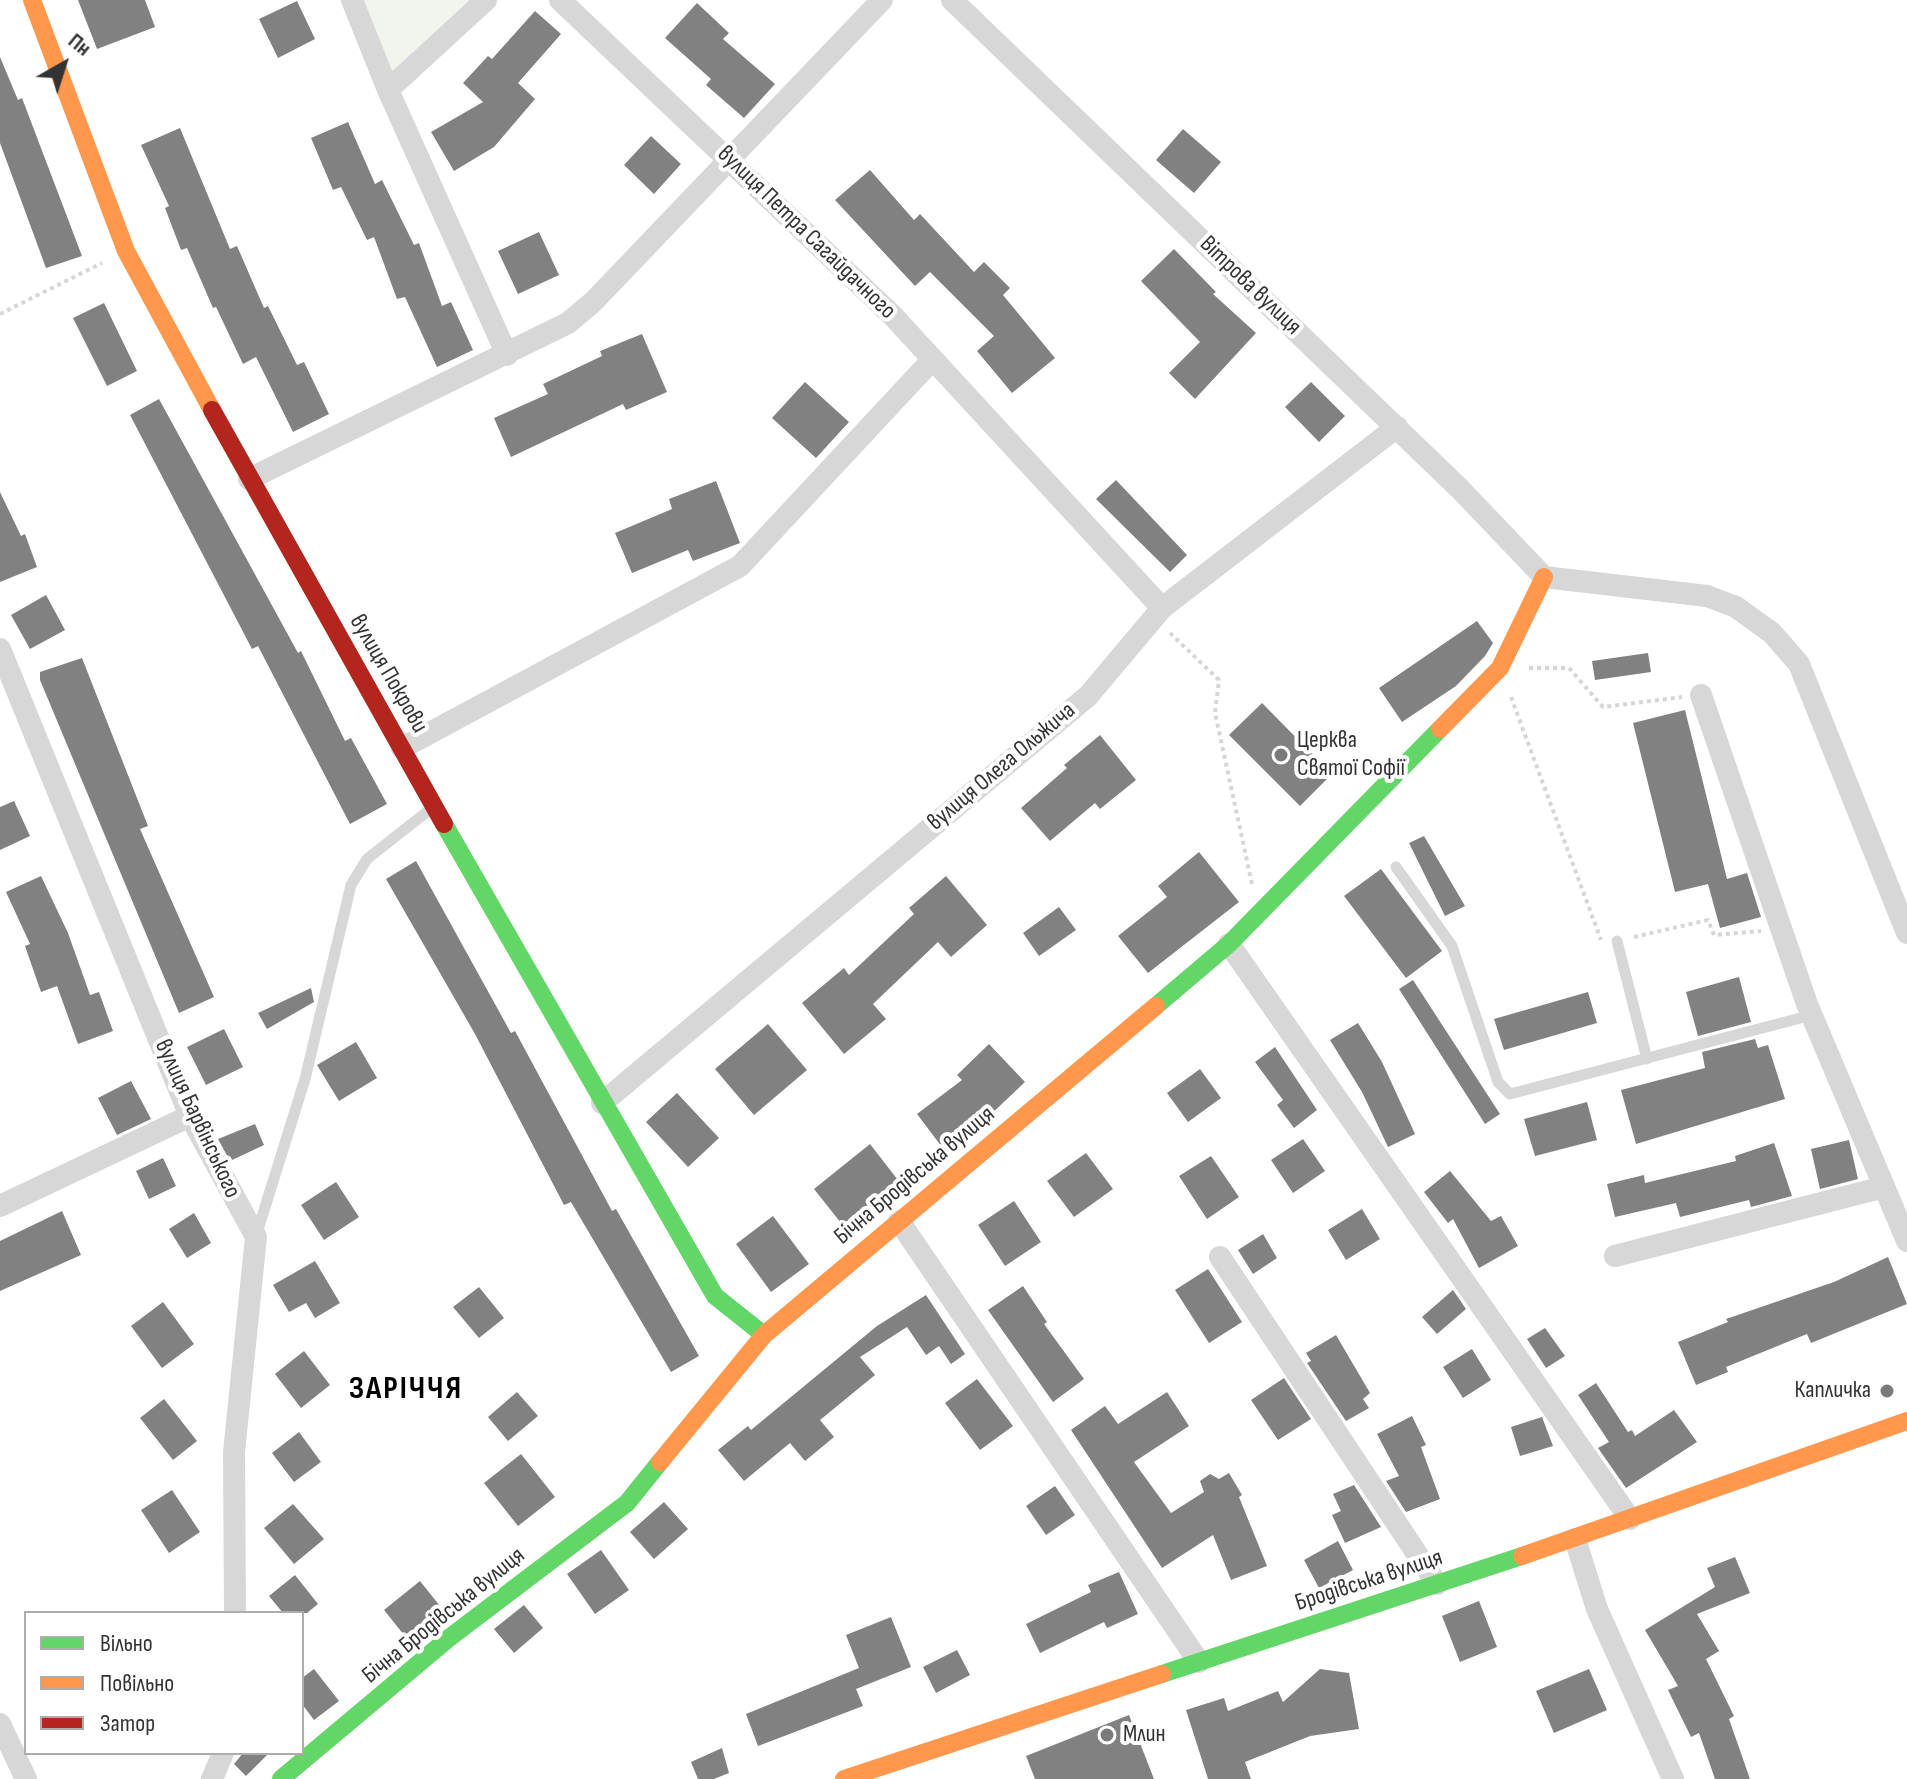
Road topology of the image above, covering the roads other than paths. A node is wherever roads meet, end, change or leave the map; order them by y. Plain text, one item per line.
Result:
1 (352, 0) edge
2 (486, 0) edge
3 (560, 0) edge
4 (882, 0) edge
5 (952, 0) edge
6 (36, 1) edge
7 (388, 90) junction
8 (730, 159) junction
9 (507, 355) junction
10 (933, 359) junction
11 (1397, 427) junction
12 (249, 479) junction
13 (1544, 577) junction
14 (1158, 613) junction
15 (0, 649) edge
16 (1701, 695) road end
17 (402, 748) junction
18 (435, 806) junction
19 (1396, 867) dead end
20 (1907, 933) edge
21 (1617, 941) road end
22 (1229, 944) junction
23 (1812, 1015) junction
24 (1647, 1059) junction
25 (602, 1103) junction
26 (190, 1116) junction
27 (1884, 1187) junction
28 (0, 1206) edge
29 (899, 1221) junction
30 (256, 1237) junction
31 (1907, 1241) edge
32 (1615, 1256) dead end
33 (1220, 1257) dead end
34 (764, 1335) junction
35 (1907, 1421) edge
36 (1630, 1519) junction
37 (1575, 1539) junction
38 (1437, 1584) junction
39 (235, 1611) edge
40 (1199, 1662) junction
41 (0, 1724) edge
42 (222, 1755) edge
43 (26, 1779) edge
44 (212, 1779) edge
45 (281, 1779) edge
46 (844, 1779) edge
47 (1673, 1779) edge

1 - 7 street
2 - 7 street
3 - 8 street, вулиця Петра Сагайдачного
4 - 8 street
5 - 11 street, Вітрова вулиця
6 - 12 street, вулиця Покрови
7 - 9 street
8 - 9 street
8 - 10 street, вулиця Петра Сагайдачного
9 - 12 street
10 - 14 street, вулиця Петра Сагайдачного
10 - 17 street
11 - 13 street, Вітрова вулиця
11 - 14 street, вулиця Олега Ольжича
12 - 17 street, вулиця Покрови
13 - 20 street
13 - 22 street, Бічна Бродівська вулиця
14 - 25 street, вулиця Олега Ольжича
15 - 26 street, вулиця Барвінського
16 - 23 street
17 - 18 street, вулиця Покрови
18 - 25 street, вулиця Покрови
18 - 30 lane
19 - 24 lane
21 - 24 lane
22 - 29 street, Бічна Бродівська вулиця
22 - 36 street
23 - 24 lane
23 - 27 street
25 - 34 street, вулиця Покрови
26 - 28 street
26 - 30 street, вулиця Барвінського
27 - 31 street
27 - 32 street
29 - 34 street, Бічна Бродівська вулиця
29 - 40 street
30 - 39 street
33 - 38 street
34 - 45 street, Бічна Бродівська вулиця
35 - 36 street, Бродівська вулиця
36 - 37 street, Бродівська вулиця
37 - 38 street, Бродівська вулиця
37 - 47 street
38 - 40 street, Бродівська вулиця
40 - 46 street, Бродівська вулиця
41 - 43 street
42 - 44 street

